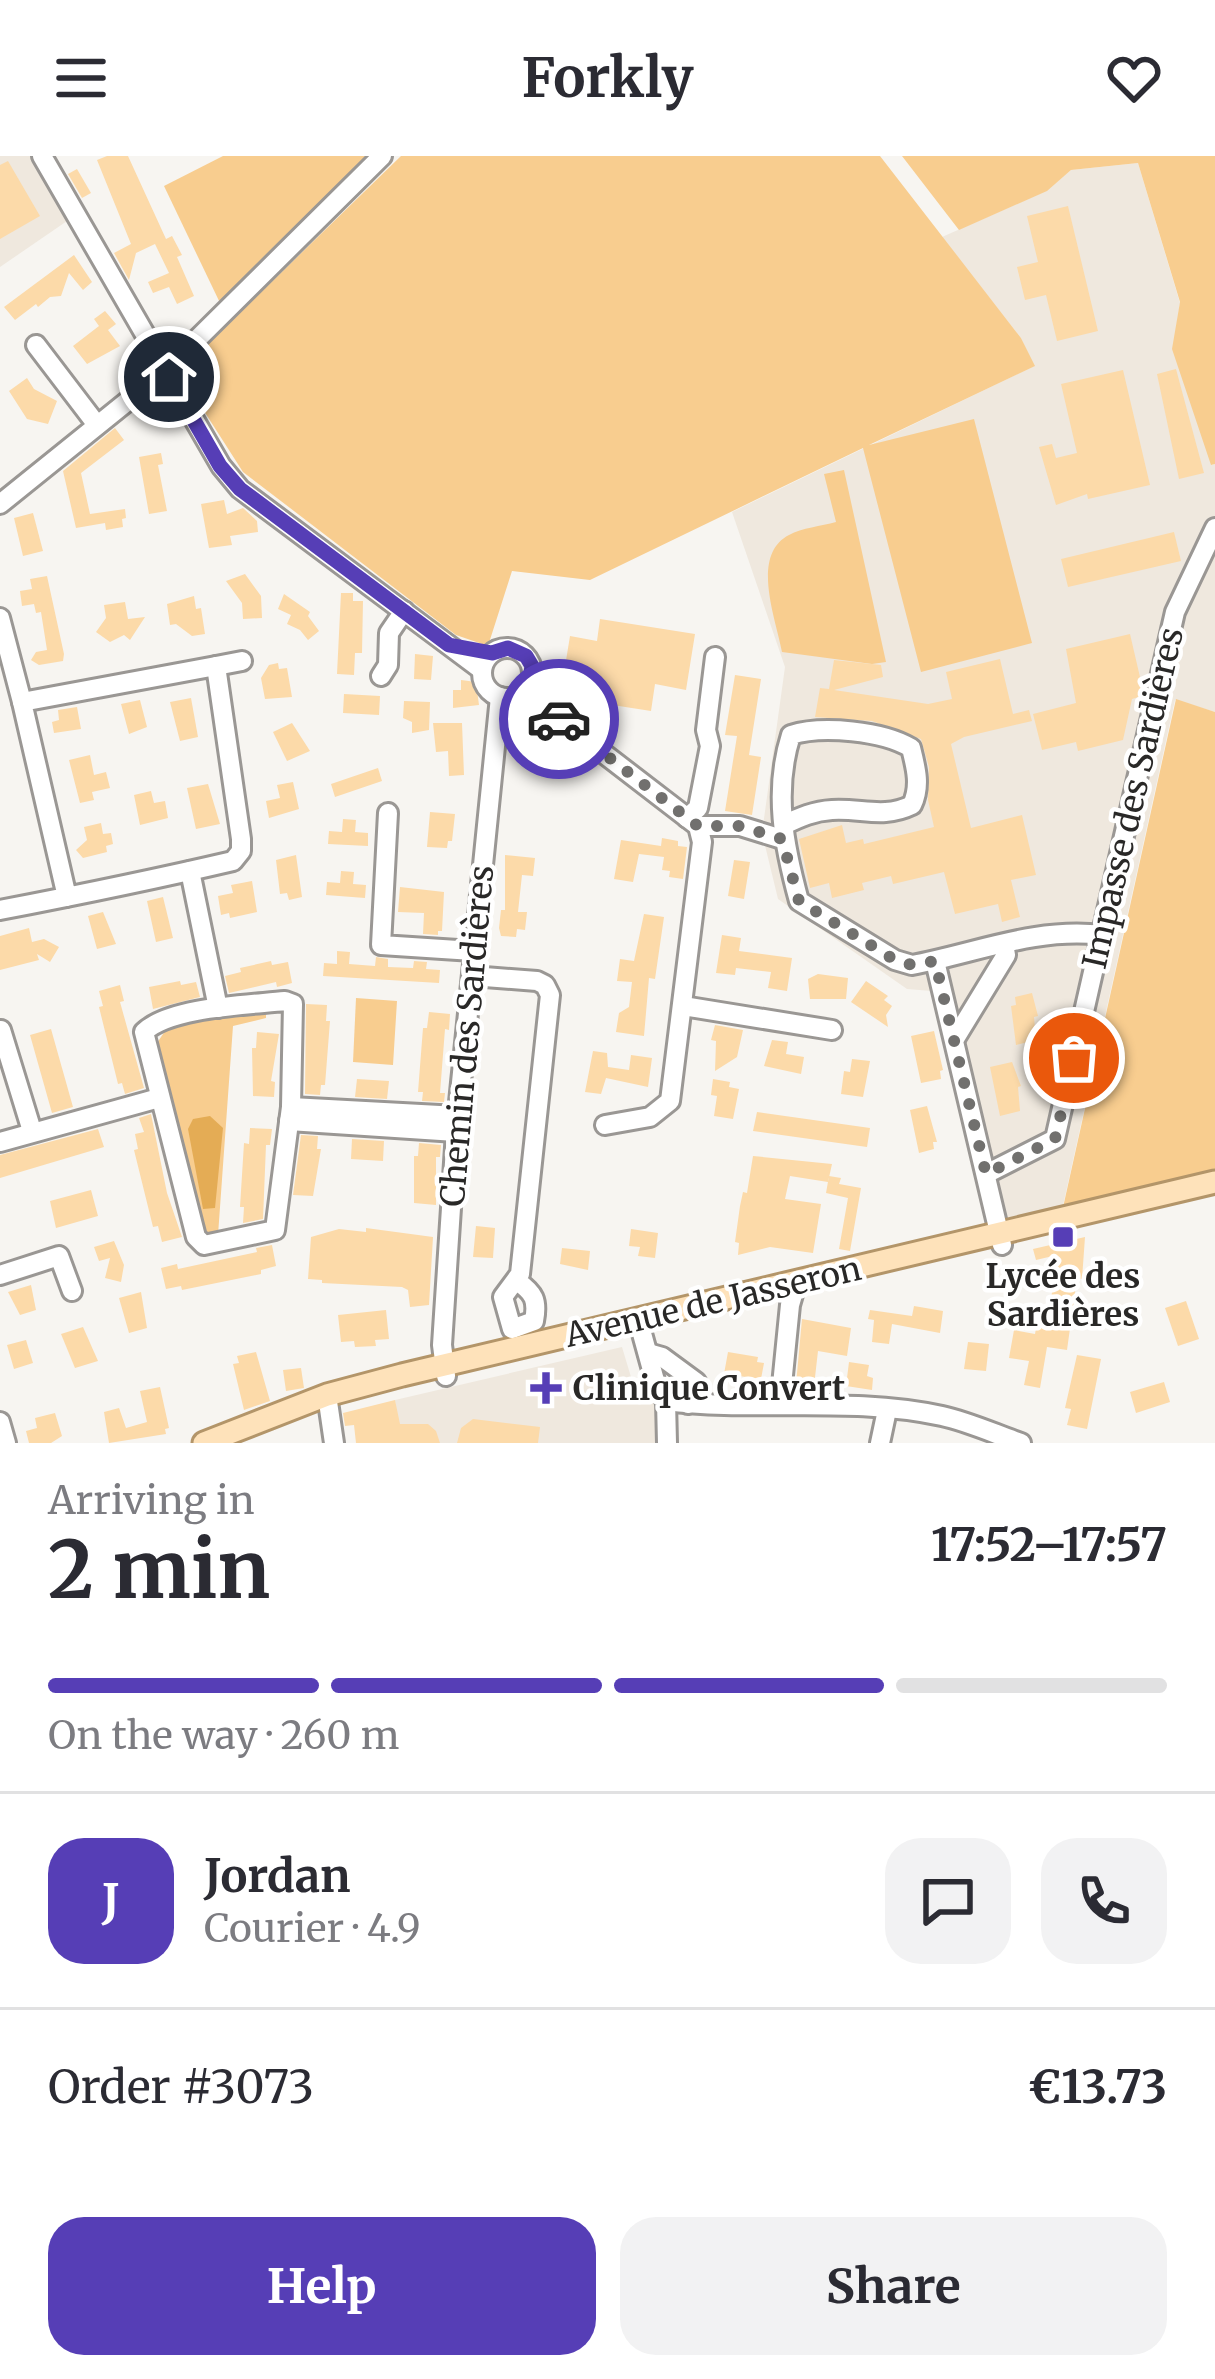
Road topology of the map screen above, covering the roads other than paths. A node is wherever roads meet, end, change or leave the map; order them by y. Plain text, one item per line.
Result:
1 (42, 156) edge
2 (382, 156) edge
3 (36, 345) dead end
4 (165, 370) junction
5 (97, 425) junction
6 (0, 504) edge
7 (1215, 528) edge
8 (404, 611) junction
9 (0, 619) edge
10 (715, 657) dead end
11 (242, 661) dead end
12 (487, 661) junction
13 (216, 666) junction
14 (381, 676) dead end
15 (529, 686) junction
16 (500, 697) junction
17 (22, 701) junction
18 (388, 813) dead end
19 (692, 822) junction
20 (783, 832) junction
21 (190, 871) junction
22 (67, 897) junction
23 (0, 910) edge
24 (1102, 935) junction
25 (1004, 944) junction
26 (473, 951) junction
27 (935, 961) junction
28 (472, 976) junction
29 (683, 1006) junction
30 (218, 1008) junction
31 (1, 1030) edge
32 (832, 1030) dead end
33 (956, 1037) junction
34 (159, 1098) junction
35 (290, 1114) junction
36 (457, 1124) junction
37 (605, 1125) dead end
38 (32, 1131) junction
39 (0, 1142) edge
40 (986, 1174) junction
41 (1215, 1187) edge
42 (1001, 1240) junction
43 (0, 1275) edge
44 (517, 1280) dead end
45 (795, 1287) junction
46 (72, 1291) dead end
47 (643, 1334) junction
48 (445, 1370) junction
49 (328, 1401) junction
50 (665, 1401) junction
51 (688, 1404) junction
52 (780, 1405) junction
53 (886, 1410) junction
54 (0, 1423) edge
55 (210, 1441) edge
56 (5, 1443) edge
57 (334, 1443) edge
58 (667, 1443) edge
59 (880, 1443) edge
60 (1021, 1443) edge

1 - 4 street
2 - 4 street
3 - 5 street
4 - 5 street
4 - 8 street
5 - 6 street
7 - 24 street, Impasse des Sardières
8 - 12 street
8 - 14 street
9 - 17 street
10 - 19 street
11 - 13 street
12 - 15 street
12 - 16 street
13 - 17 street
13 - 21 street
15 - 16 street
15 - 19 street
16 - 26 street, Chemin des Sardières
17 - 22 street
18 - 26 street
19 - 20 street
19 - 29 street
20 - 20 street
20 - 27 street
21 - 22 street
21 - 30 street
22 - 23 street
24 - 25 street
24 - 40 street, Impasse des Sardières
25 - 27 street
25 - 33 street
26 - 28 street, Chemin des Sardières
27 - 33 street
28 - 36 street, Chemin des Sardières
28 - 44 street
29 - 32 street
29 - 37 street
30 - 34 street
30 - 35 street
31 - 38 street
33 - 40 street
34 - 35 street
34 - 38 street
35 - 36 street
36 - 48 street, Chemin des Sardières
38 - 39 street
40 - 42 street
41 - 42 main road, Avenue de Jasseron
42 - 45 main road, Avenue de Jasseron
43 - 46 street
45 - 47 main road, Avenue de Jasseron
45 - 52 street
47 - 48 main road, Avenue de Jasseron
47 - 50 street
47 - 51 street
48 - 49 main road, Avenue de Jasseron
49 - 55 main road, Avenue de Jasseron
49 - 57 street
50 - 51 street
50 - 58 street
51 - 52 street
52 - 53 street
53 - 59 street
53 - 60 street
54 - 56 street

